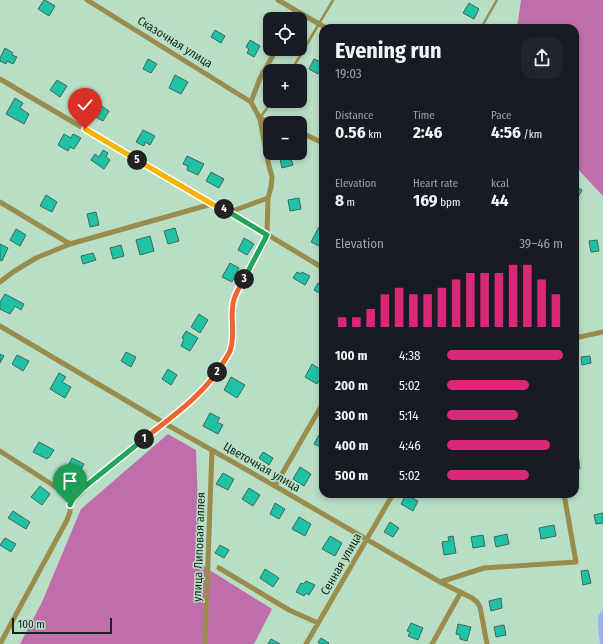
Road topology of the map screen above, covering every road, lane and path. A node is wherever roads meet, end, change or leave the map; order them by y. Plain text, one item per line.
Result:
1 (87, 0) edge
2 (278, 0) edge
3 (333, 0) edge
4 (497, 0) edge
5 (319, 24) junction
6 (483, 24) edge
7 (273, 56) edge
8 (295, 64) edge
9 (0, 79) edge
10 (251, 102) junction
11 (267, 108) edge
12 (260, 119) junction
13 (263, 120) edge
14 (307, 135) edge
15 (319, 141) edge
16 (268, 198) junction
17 (0, 202) edge
18 (212, 204) junction
19 (230, 212) junction
20 (267, 235) junction
21 (70, 244) junction
22 (319, 266) edge
23 (0, 282) edge
24 (0, 326) edge
25 (603, 332) edge
26 (579, 337) edge
27 (319, 410) edge
28 (164, 423) junction
29 (212, 450) junction
30 (0, 451) edge
31 (275, 486) junction
32 (73, 498) junction
33 (391, 498) edge
34 (565, 498) edge
35 (367, 539) junction
36 (219, 568) dead end
37 (440, 582) junction
38 (461, 592) junction
39 (318, 623) junction
40 (0, 644) edge
41 (205, 644) edge
42 (306, 644) edge
43 (432, 644) edge
44 (487, 644) edge

1 - 10 street, Сказочная улица
2 - 5 street
3 - 5 lane
4 - 6 lane
5 - 8 lane
7 - 10 street
9 - 18 street
10 - 12 street
11 - 12 lane
12 - 13 street
12 - 16 street
14 - 15 street
16 - 19 street
16 - 20 street
17 - 21 street
18 - 19 street
18 - 21 street
19 - 20 street
20 - 22 street
20 - 28 street
21 - 23 street
24 - 28 street, Цветочная улица
25 - 26 street
27 - 31 street
28 - 29 street, Цветочная улица
28 - 32 street
29 - 31 street, Цветочная улица
29 - 41 street, улица Липовая аллея
30 - 32 street
31 - 35 street, Цветочная улица
32 - 40 street
33 - 35 street, Сенная улица
34 - 37 street
35 - 37 street, Цветочная улица
35 - 39 street, Сенная улица
36 - 39 street
37 - 38 street, Цветочная улица
38 - 43 street
38 - 44 street, Цветочная улица
39 - 42 street, Сенная улица

